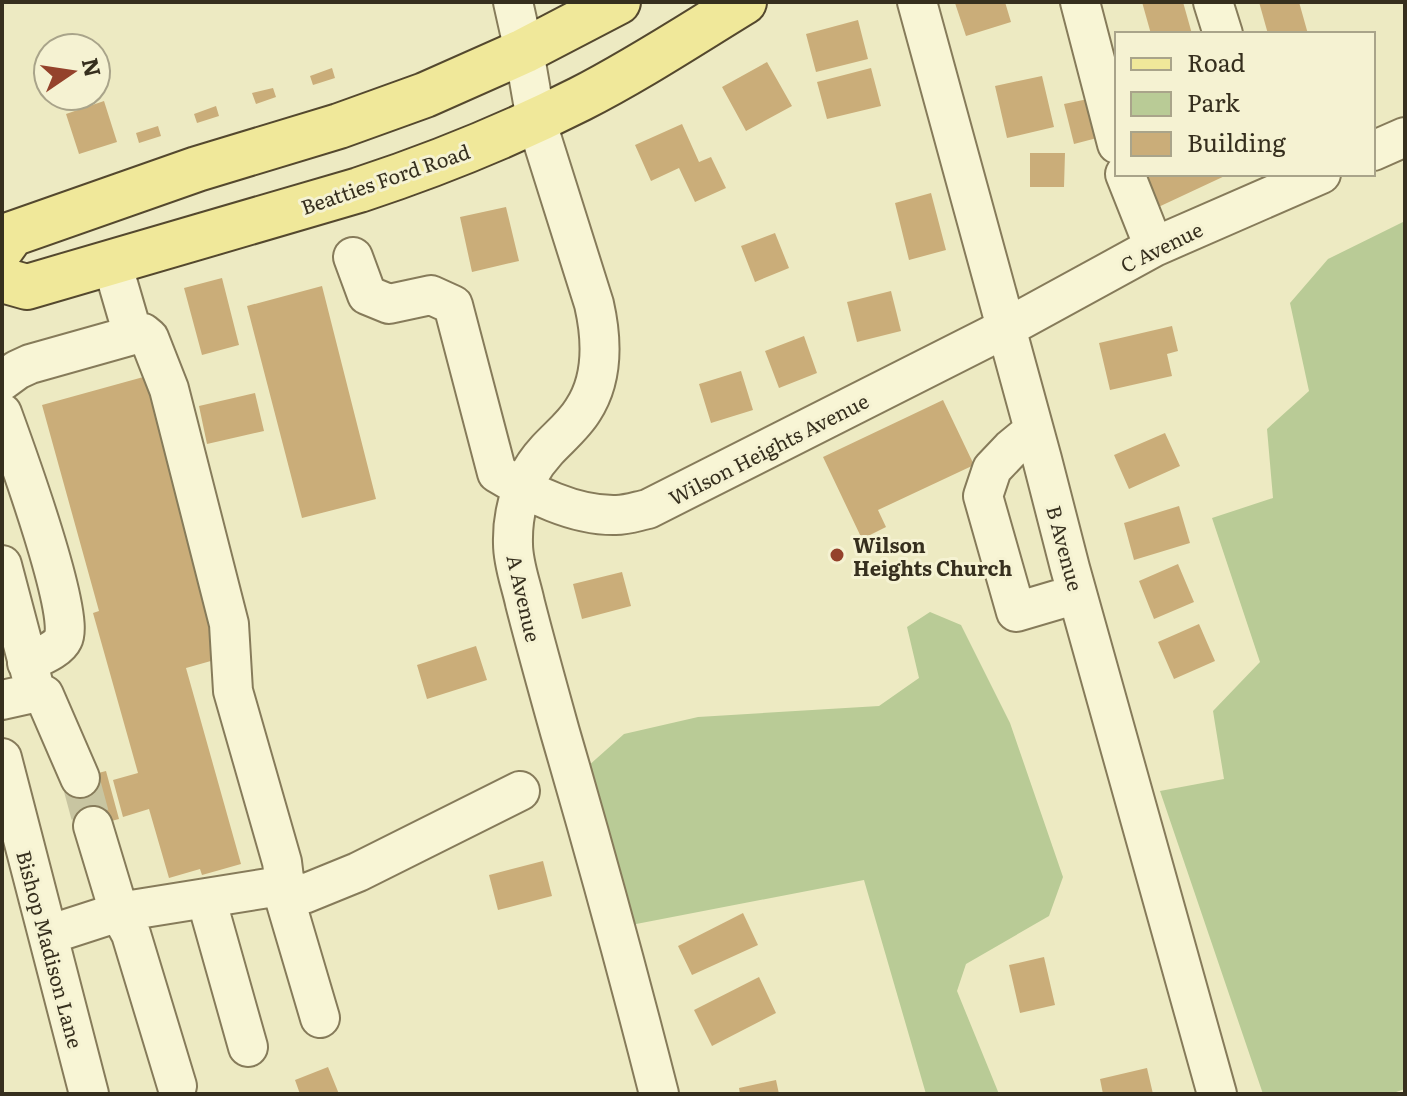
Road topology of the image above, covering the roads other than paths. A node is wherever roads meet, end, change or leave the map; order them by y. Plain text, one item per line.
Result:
1 (513, 2) edge
2 (618, 2) edge
3 (744, 2) edge
4 (917, 2) edge
5 (1080, 2) edge
6 (1213, 2) edge
7 (1222, 32) edge
8 (524, 51) junction
9 (536, 120) junction
10 (1115, 136) edge
11 (1405, 137) edge
12 (1375, 150) edge
13 (1126, 176) edge
14 (1316, 176) edge
15 (1154, 247) junction
16 (2, 248) edge
17 (353, 257) dead end
18 (112, 263) junction
19 (2, 280) edge
20 (1006, 328) junction
21 (133, 335) junction
22 (2, 381) edge
23 (2, 413) edge
24 (1034, 430) junction
25 (522, 488) junction
26 (2, 565) edge
27 (1077, 594) junction
28 (22, 685) edge
29 (2, 758) edge
30 (80, 778) tunnel mouth
31 (520, 791) dead end
32 (93, 826) tunnel mouth
33 (15, 859) edge
34 (281, 886) junction
35 (206, 898) junction
36 (119, 912) junction
37 (48, 935) junction
38 (320, 1018) dead end
39 (248, 1047) dead end
40 (177, 1086) dead end
41 (89, 1094) edge
42 (659, 1094) edge
43 (1217, 1094) edge

1 - 8 street, A Avenue
2 - 8 main road
3 - 9 main road, Beatties Ford Road
4 - 20 street, B Avenue
5 - 10 street
6 - 7 street
8 - 9 street, A Avenue
8 - 16 main road
9 - 18 main road, Beatties Ford Road
9 - 25 street, A Avenue
11 - 12 street
13 - 15 street
14 - 15 street, C Avenue
15 - 20 street, C Avenue
17 - 25 street
18 - 19 main road, Beatties Ford Road
18 - 21 street
20 - 24 street, B Avenue
20 - 25 street, Wilson Heights Avenue
21 - 22 street
21 - 34 street
23 - 28 street
24 - 27 street, B Avenue
24 - 27 street
25 - 42 street, A Avenue
26 - 28 street
27 - 43 street, B Avenue
28 - 30 street
29 - 33 street, Bishop Madison Lane
31 - 34 street
32 - 36 street
33 - 37 street, Bishop Madison Lane
34 - 35 street
34 - 38 street
35 - 36 street
35 - 39 street
36 - 37 street
36 - 40 street
37 - 41 street, Bishop Madison Lane

